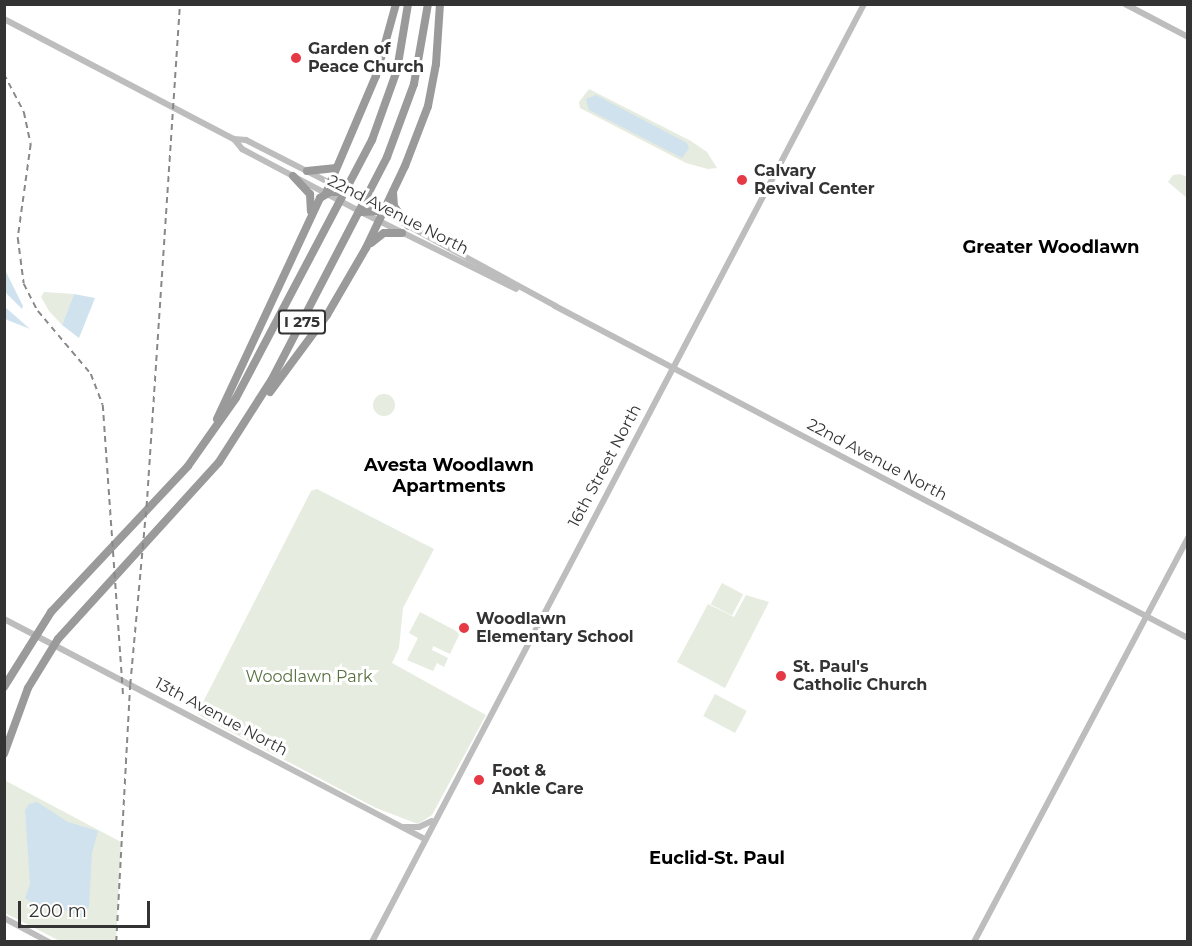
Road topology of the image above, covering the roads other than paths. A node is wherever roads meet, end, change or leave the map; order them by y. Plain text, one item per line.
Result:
1 (396, 4) edge
2 (408, 4) edge
3 (428, 4) edge
4 (440, 4) edge
5 (864, 4) edge
6 (1125, 4) edge
7 (4, 19) edge
8 (1188, 37) edge
9 (234, 139) junction
10 (335, 167) junction
11 (307, 171) junction
12 (293, 176) junction
13 (328, 182) junction
14 (393, 191) junction
15 (347, 192) junction
16 (326, 193) junction
17 (382, 211) junction
18 (361, 212) junction
19 (311, 216) junction
20 (378, 221) junction
21 (405, 229) junction
22 (366, 248) junction
23 (672, 368) junction
24 (249, 419) junction
25 (188, 466) junction
26 (1188, 538) edge
27 (1146, 616) junction
28 (4, 618) edge
29 (1188, 638) edge
30 (4, 687) edge
31 (4, 754) edge
32 (434, 819) junction
33 (401, 826) junction
34 (424, 839) junction
35 (4, 918) edge
36 (49, 942) edge
37 (372, 942) edge
38 (974, 942) edge

1 - 10 highway
2 - 25 highway, I 275
3 - 24 highway, I 275
4 - 14 highway
5 - 23 main road, 16th Street North
6 - 8 main road
7 - 9 main road, 22nd Avenue North
9 - 11 main road, 22nd Avenue North
9 - 12 main road, 22nd Avenue North
10 - 11 highway
10 - 13 highway
11 - 13 main road, 22nd Avenue North
12 - 16 main road, 22nd Avenue North
12 - 19 highway
13 - 15 main road, 22nd Avenue North
13 - 16 highway
14 - 17 highway
14 - 21 highway
15 - 16 highway
15 - 17 main road, 22nd Avenue North
16 - 18 main road, 22nd Avenue North
16 - 19 highway
17 - 18 highway
17 - 20 highway
17 - 21 main road, 22nd Avenue North
18 - 20 main road, 22nd Avenue North
19 - 25 highway
20 - 21 main road, 22nd Avenue North
20 - 22 highway
21 - 22 highway
21 - 23 main road, 22nd Avenue North
22 - 24 highway
23 - 27 main road, 22nd Avenue North
23 - 32 main road, 16th Street North
24 - 31 highway, I 275
25 - 30 highway, I 275
26 - 27 main road
27 - 29 main road, 22nd Avenue North
27 - 38 main road
28 - 33 main road, 13th Avenue North
32 - 33 main road
32 - 34 main road, 16th Street North
33 - 34 main road, 13th Avenue North
34 - 37 main road, 16th Street North
35 - 36 main road

